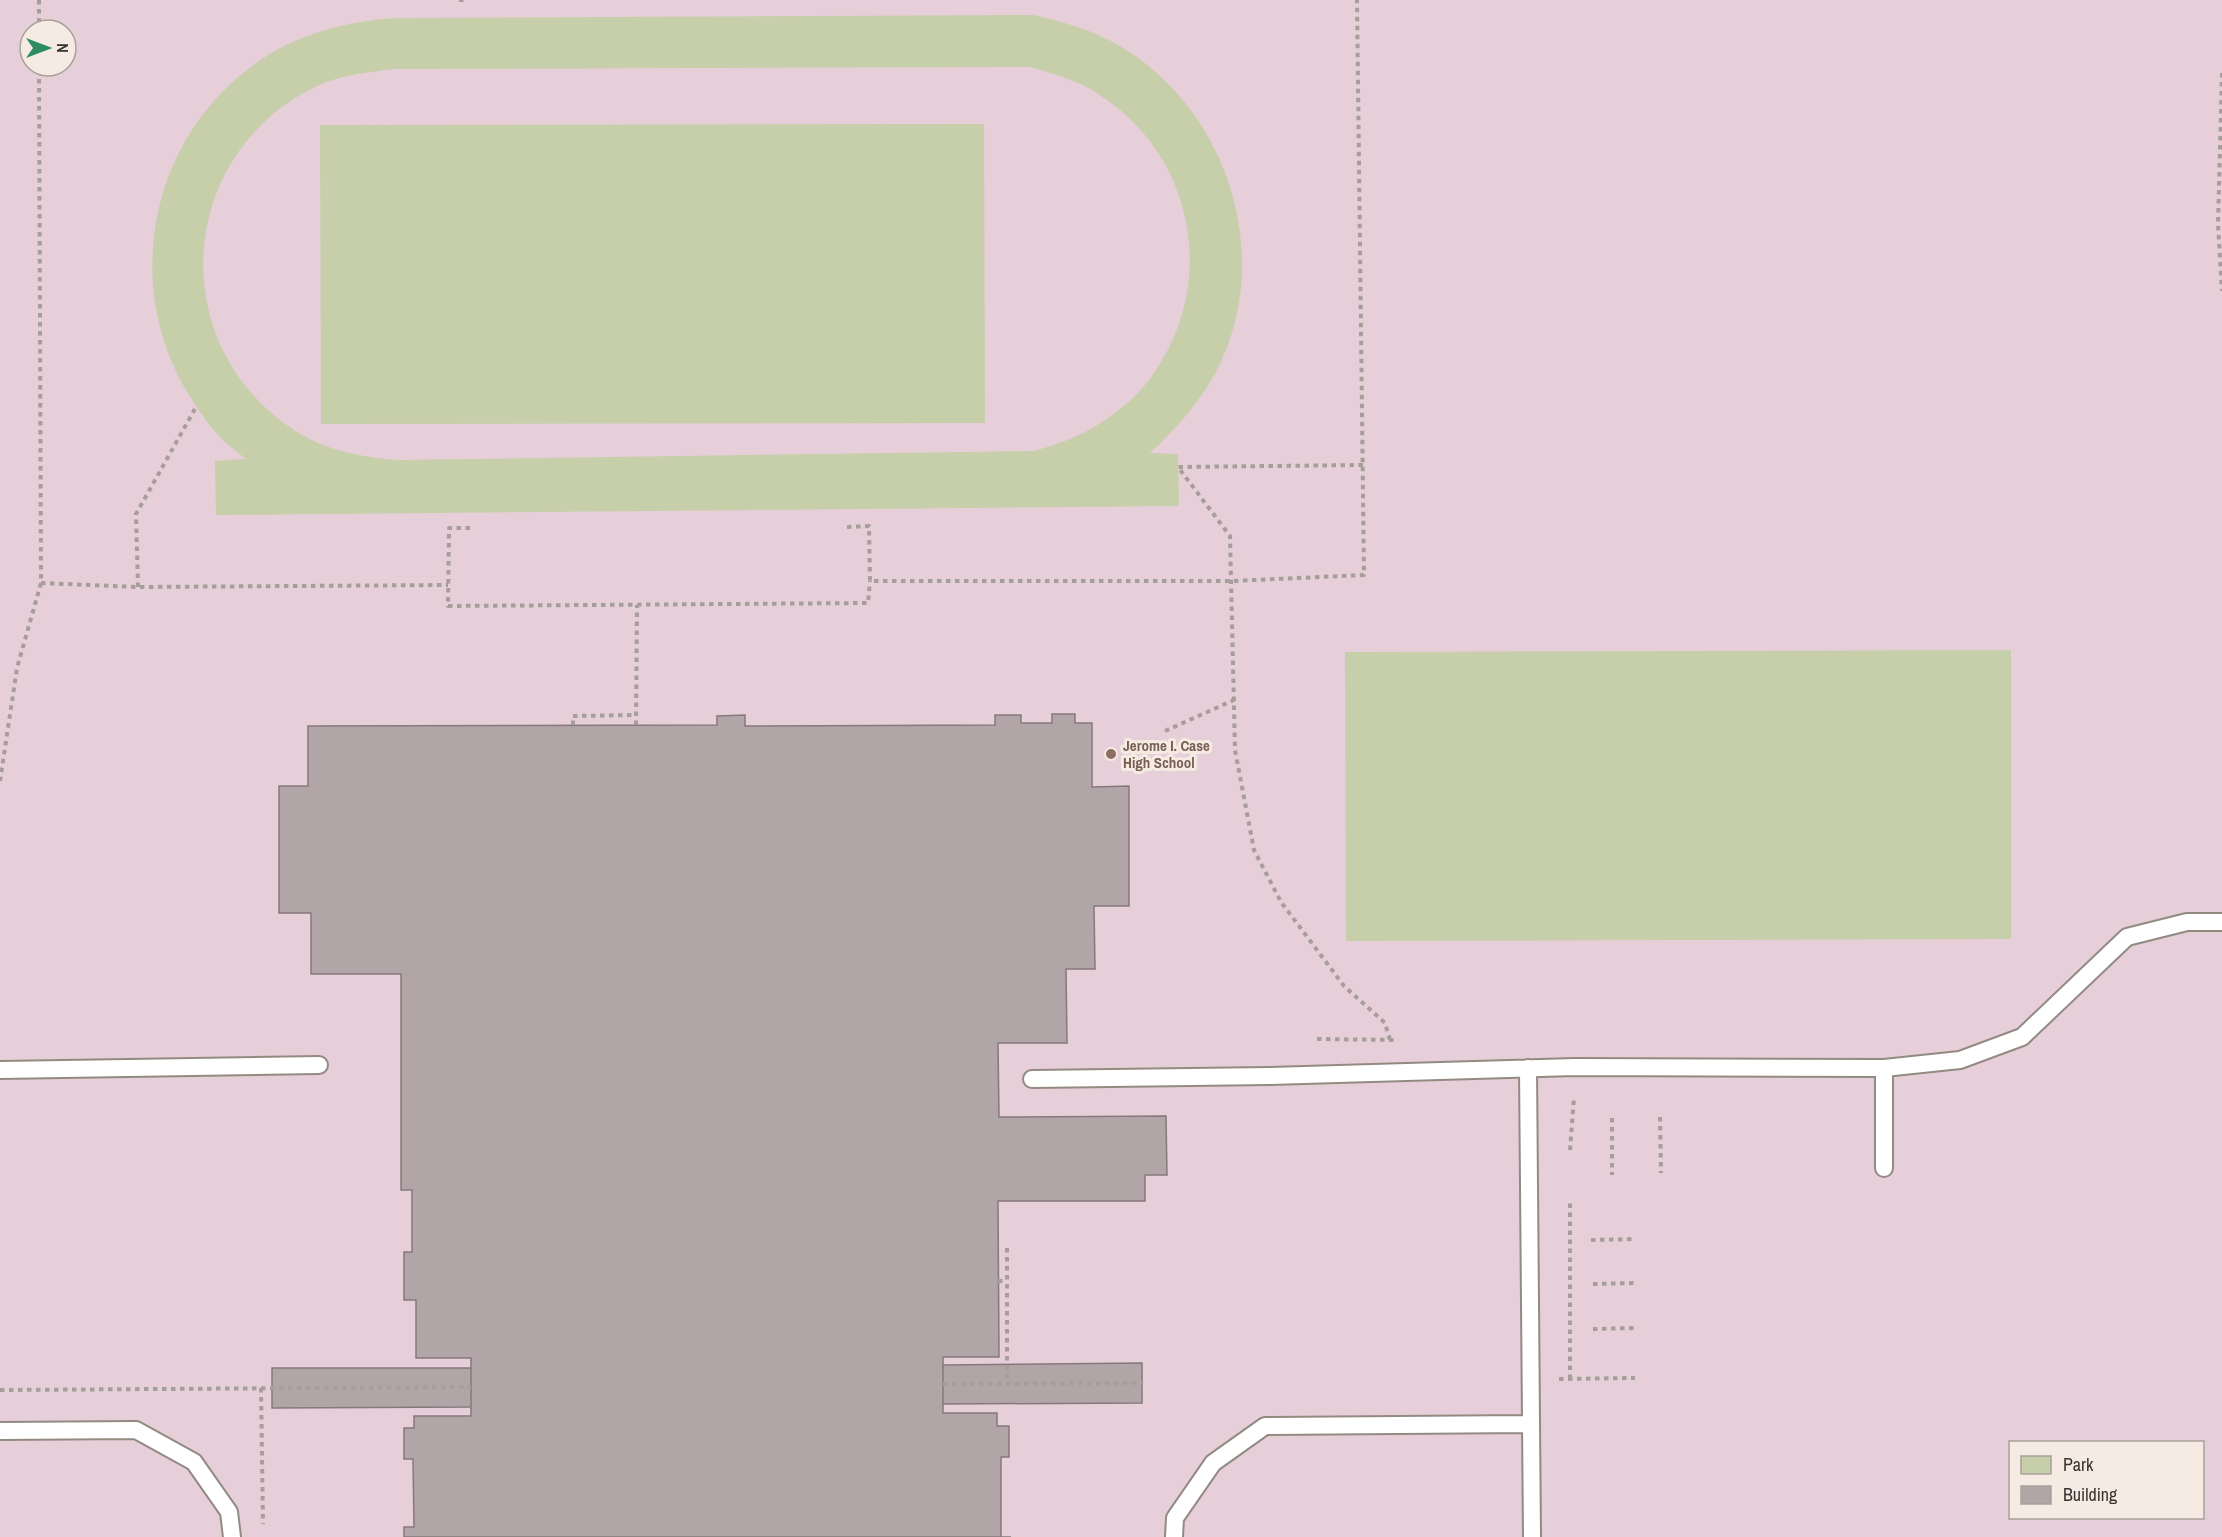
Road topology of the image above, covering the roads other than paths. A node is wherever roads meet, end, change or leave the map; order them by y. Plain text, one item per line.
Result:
1 (2222, 922) edge
2 (319, 1065) dead end
3 (1528, 1068) junction
4 (1884, 1068) junction
5 (0, 1070) edge
6 (1032, 1079) dead end
7 (1884, 1168) dead end
8 (1531, 1424) junction
9 (0, 1431) edge
10 (232, 1537) edge
11 (1174, 1537) edge
12 (1532, 1537) edge

1 - 4 lane
2 - 5 lane
3 - 4 lane
3 - 6 lane
3 - 8 lane
4 - 7 lane
8 - 11 lane
8 - 12 lane
9 - 10 lane

